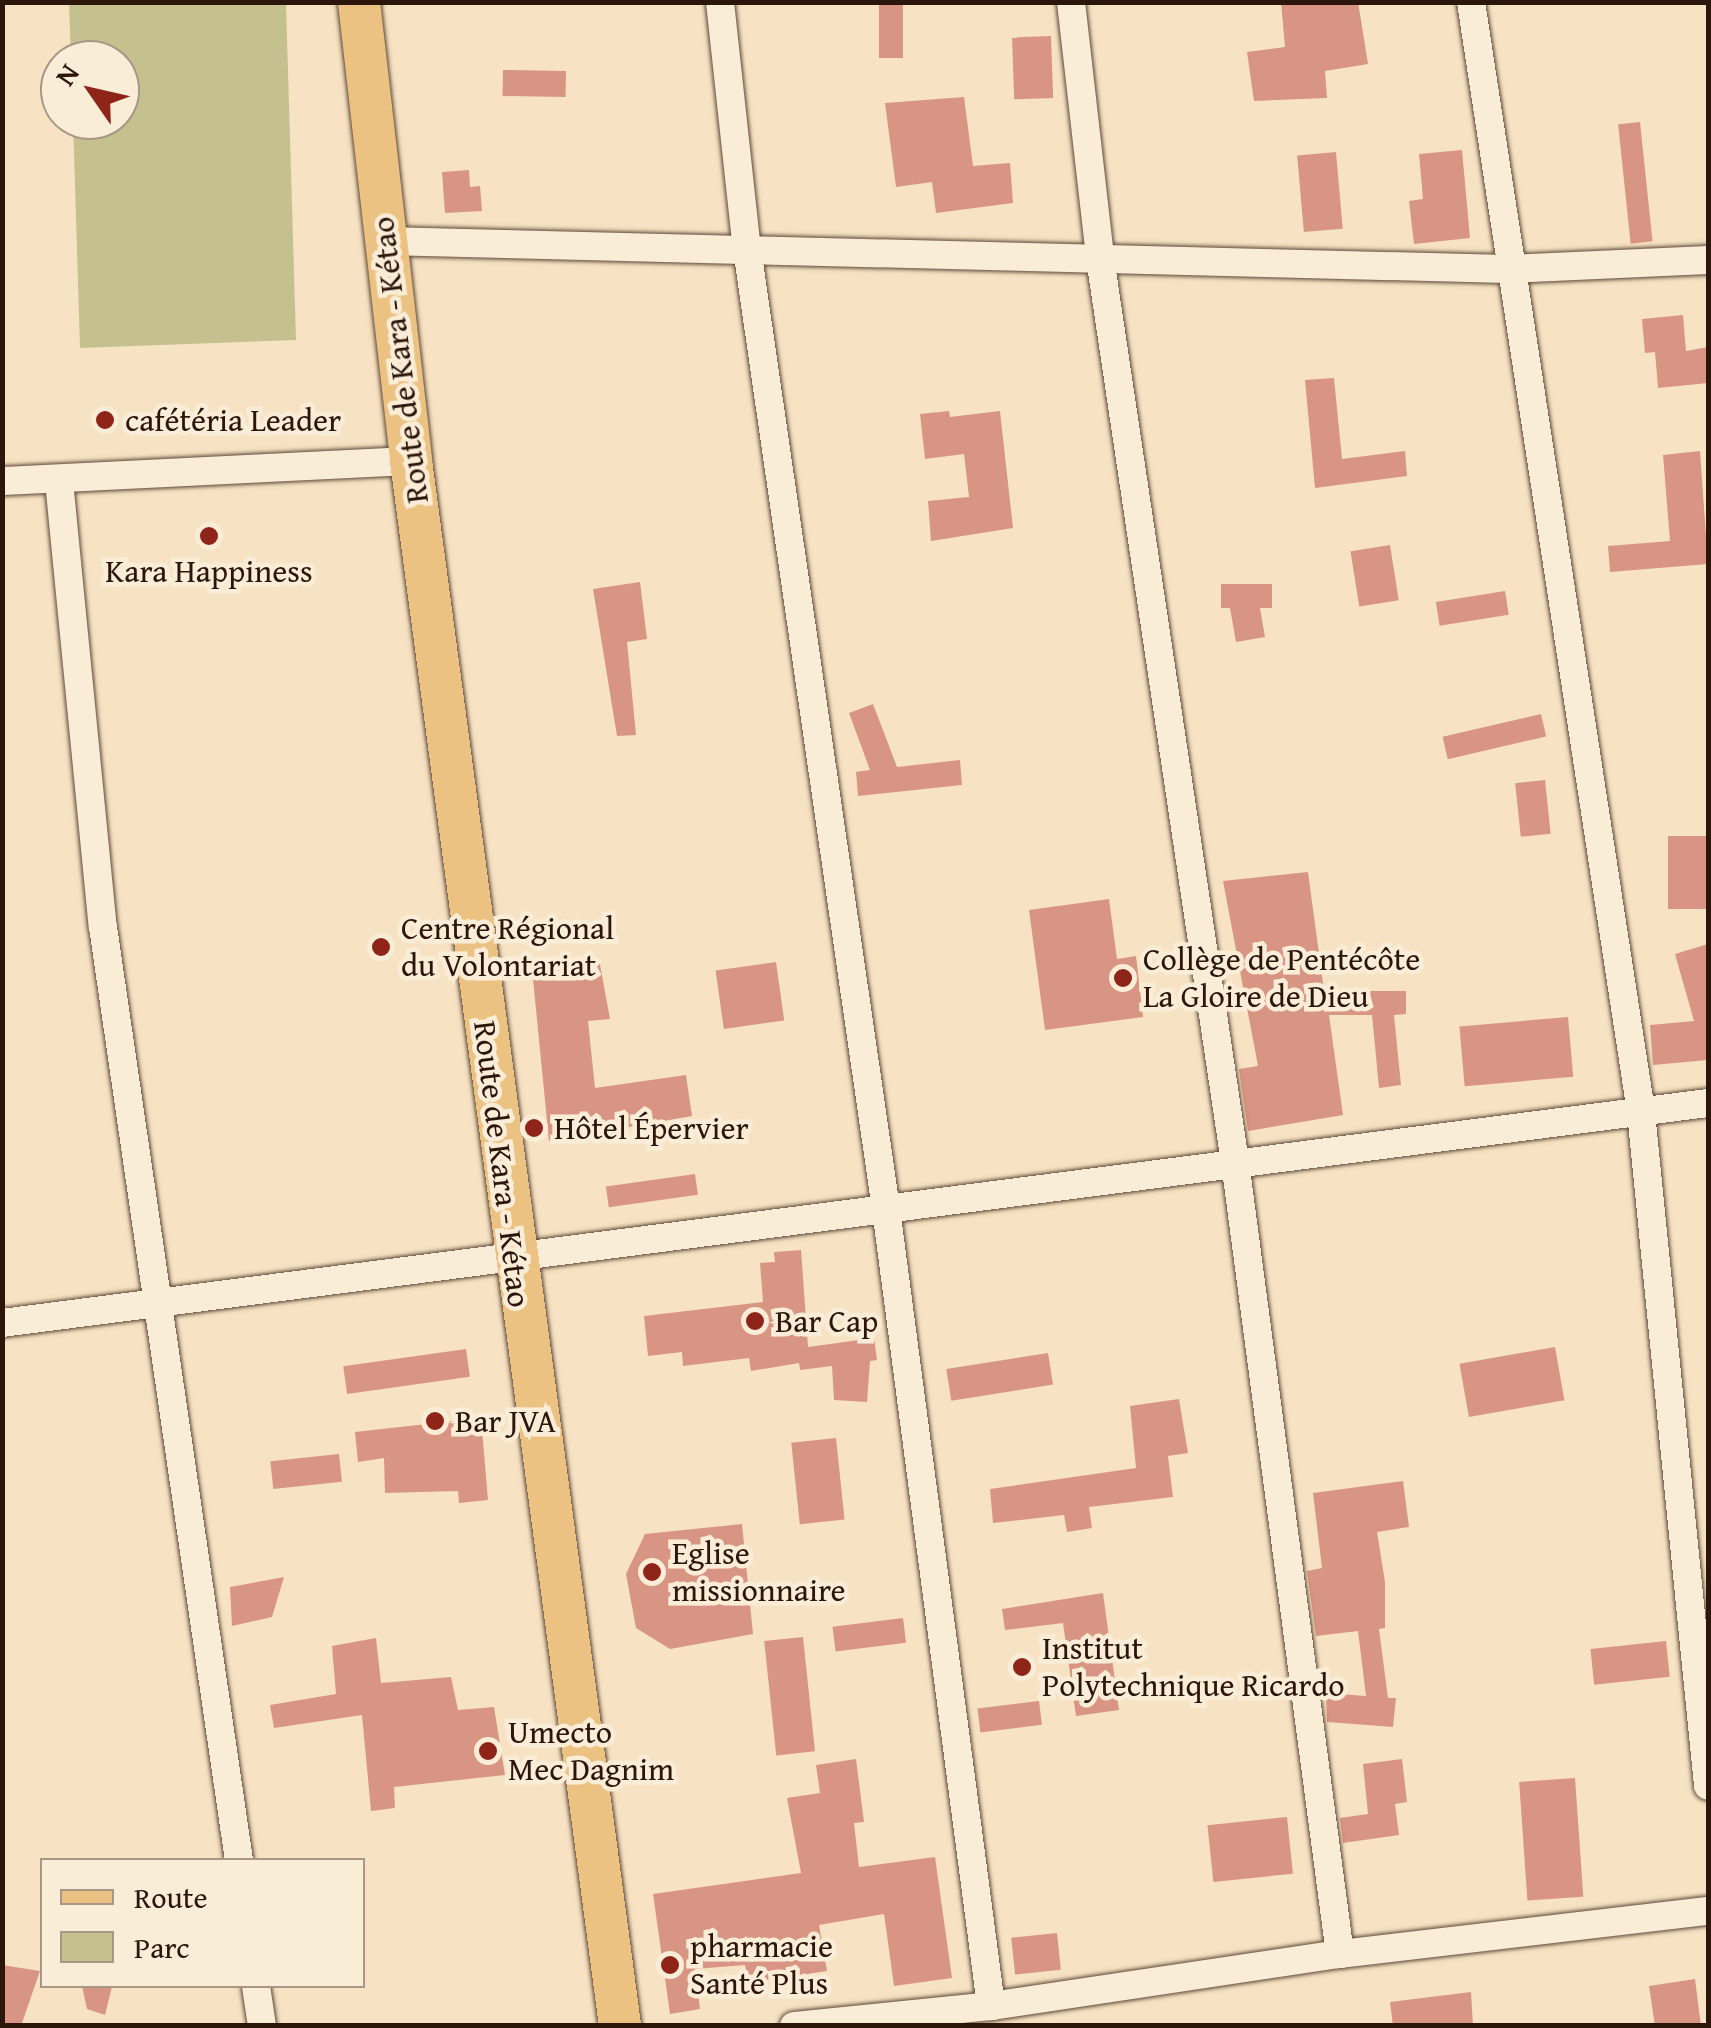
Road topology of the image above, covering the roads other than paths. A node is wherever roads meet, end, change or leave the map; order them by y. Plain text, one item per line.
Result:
1 (360, 2) edge
2 (720, 2) edge
3 (1072, 2) edge
4 (1471, 2) edge
5 (385, 241) junction
6 (748, 249) junction
7 (1100, 258) junction
8 (1708, 260) edge
9 (1508, 268) junction
10 (411, 461) junction
11 (2, 481) edge
12 (59, 481) junction
13 (1708, 1104) edge
14 (1640, 1112) junction
15 (1235, 1162) junction
16 (886, 1208) junction
17 (514, 1259) junction
18 (160, 1299) junction
19 (2, 1322) edge
20 (1708, 1786) edge
21 (239, 1858) edge
22 (1708, 1911) edge
23 (1340, 1954) junction
24 (256, 1988) edge
25 (991, 2006) junction
26 (1050, 2012) edge
27 (262, 2026) edge
28 (620, 2026) edge
29 (794, 2026) edge

1 - 5 main road, Route de Kara - Kétao
2 - 6 street
3 - 7 street
4 - 9 street
5 - 6 street
5 - 10 main road, Route de Kara - Kétao
6 - 7 street
6 - 16 street
7 - 9 street
7 - 15 street
8 - 9 street
9 - 14 street
10 - 12 street
10 - 17 main road, Route de Kara - Kétao
11 - 12 street
12 - 18 street
13 - 14 street
14 - 15 street
14 - 20 street
15 - 16 street
15 - 23 street
16 - 17 street
16 - 25 street
17 - 18 street
17 - 28 main road, Route de Kara - Kétao
18 - 19 street
18 - 21 street
22 - 23 street
23 - 26 street
24 - 27 street
25 - 26 street
25 - 29 street

